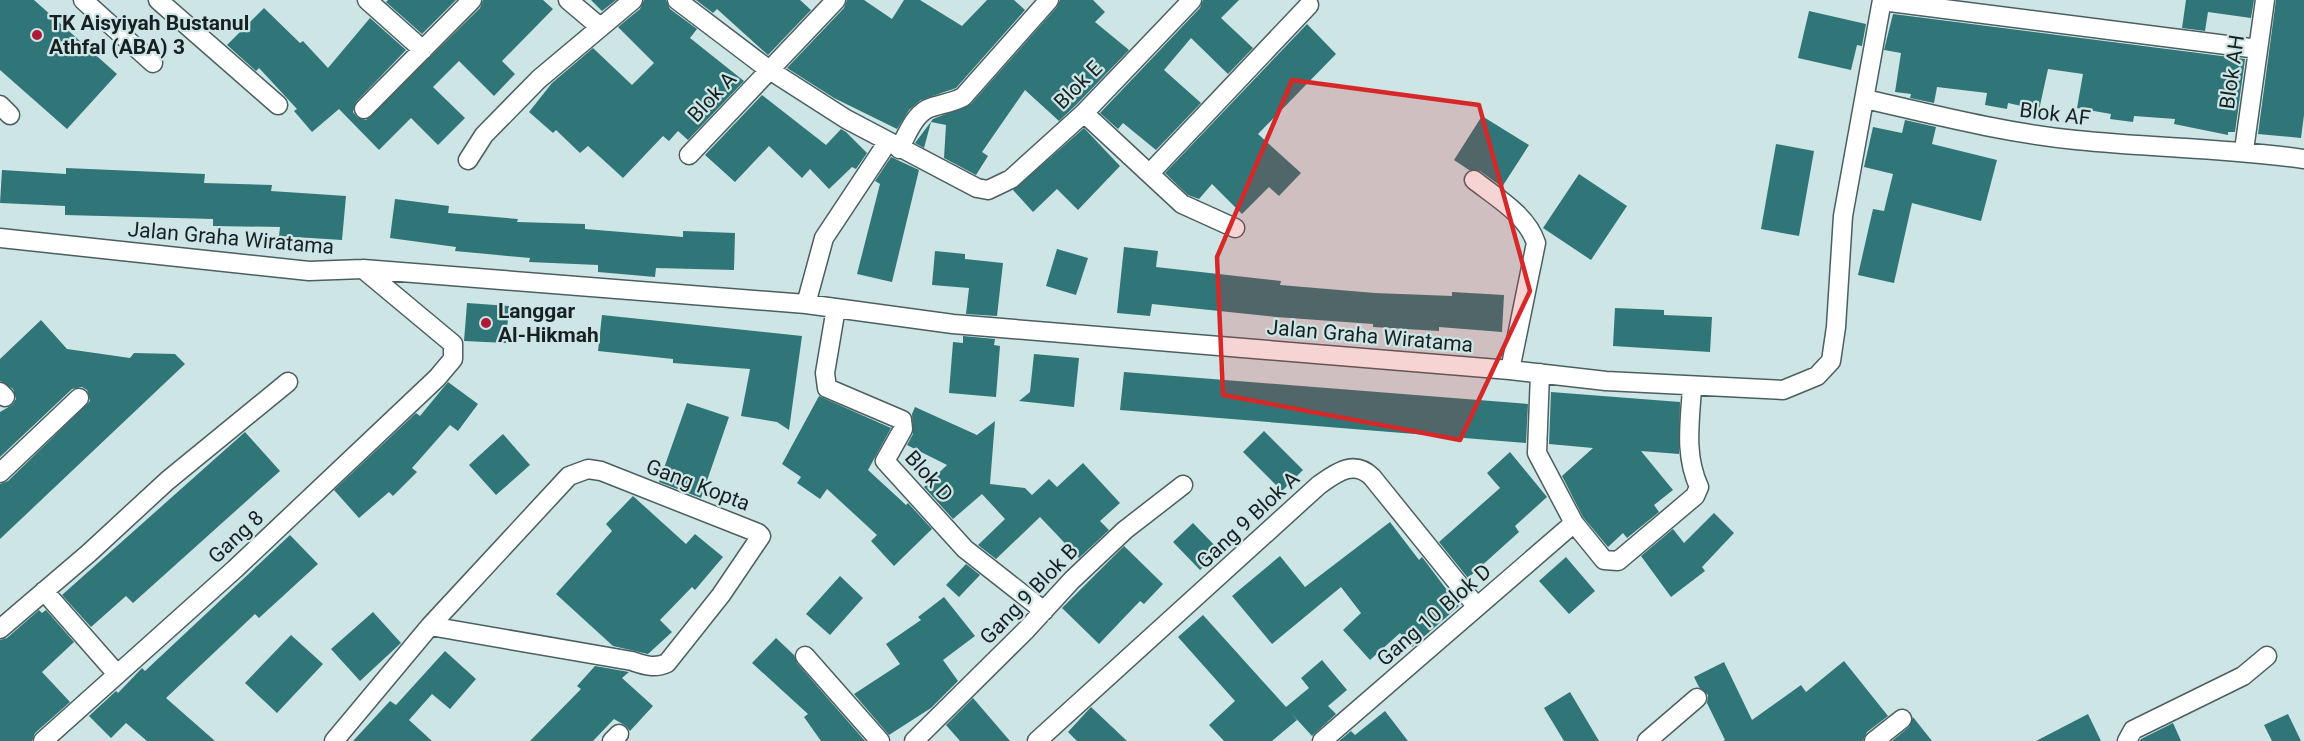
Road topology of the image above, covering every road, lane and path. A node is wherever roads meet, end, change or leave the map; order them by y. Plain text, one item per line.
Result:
1 (82, 0) edge
2 (158, 0) edge
3 (367, 0) edge
4 (472, 0) edge
5 (568, 0) edge
6 (633, 0) edge
7 (676, 0) edge
8 (836, 0) edge
9 (1049, 0) edge
10 (1191, 0) edge
11 (1882, 0) edge
12 (2265, 0) edge
13 (1310, 5) dead end
14 (600, 27) junction
15 (423, 50) junction
16 (2258, 50) junction
17 (153, 63) dead end
18 (768, 69) junction
19 (1865, 99) junction
20 (278, 105) dead end
21 (364, 109) dead end
22 (1084, 113) junction
23 (893, 146) junction
24 (2244, 150) junction
25 (688, 155) dead end
26 (2304, 159) edge
27 (468, 160) dead end
28 (1150, 173) junction
29 (1474, 180) dead end
30 (1235, 228) dead end
31 (0, 238) edge
32 (363, 269) junction
33 (806, 304) junction
34 (836, 308) junction
35 (1510, 370) junction
36 (1540, 373) junction
37 (288, 382) dead end
38 (1692, 388) junction
39 (79, 398) dead end
40 (0, 473) edge
41 (1183, 485) dead end
42 (1575, 523) junction
43 (44, 591) junction
44 (1477, 607) junction
45 (1044, 611) junction
46 (430, 626) junction
47 (0, 629) edge
48 (805, 656) dead end
49 (2267, 656) dead end
50 (117, 674) junction
51 (1697, 698) dead end
52 (1902, 718) dead end
53 (43, 741) edge
54 (335, 741) edge
55 (879, 741) edge
56 (914, 741) edge
57 (1037, 741) edge
58 (1322, 741) edge
59 (1647, 741) edge
60 (1874, 741) edge
61 (2127, 741) edge

1 - 17 street
2 - 20 street
3 - 15 street
4 - 15 street
5 - 14 street
6 - 14 street
7 - 18 street
8 - 18 street, Blok A
9 - 23 street
10 - 22 street, Blok E
11 - 16 street
11 - 19 street
12 - 16 street, Blok AH
13 - 28 street
14 - 27 street
15 - 21 street
16 - 24 street, Blok AH
18 - 23 street
18 - 25 street, Blok A
19 - 24 street, Blok AF
19 - 38 street, Jalan Graha Wiratama
22 - 23 street, Blok E
22 - 28 street
23 - 33 street
24 - 26 street, Blok AF
28 - 30 street
29 - 35 street
31 - 32 street, Jalan Graha Wiratama
32 - 33 street, Jalan Graha Wiratama
32 - 50 street, Gang 8
33 - 34 street, Jalan Graha Wiratama
34 - 35 street, Jalan Graha Wiratama
34 - 45 street, Blok D
35 - 36 street, Jalan Graha Wiratama
36 - 38 street, Jalan Graha Wiratama
36 - 42 street
37 - 43 street
38 - 42 street
39 - 40 street
41 - 45 street, Gang 9 Blok B
42 - 44 street, Gang 10 Blok D
43 - 47 street
43 - 50 street
44 - 57 street, Gang 9 Blok A
44 - 58 street, Gang 10 Blok D
45 - 56 street, Gang 9 Blok B
46 - 46 street, Gang Kopta
46 - 54 street, Gang Kopta
48 - 55 street
49 - 61 street
50 - 53 street, Gang 8
51 - 59 street
52 - 60 street

